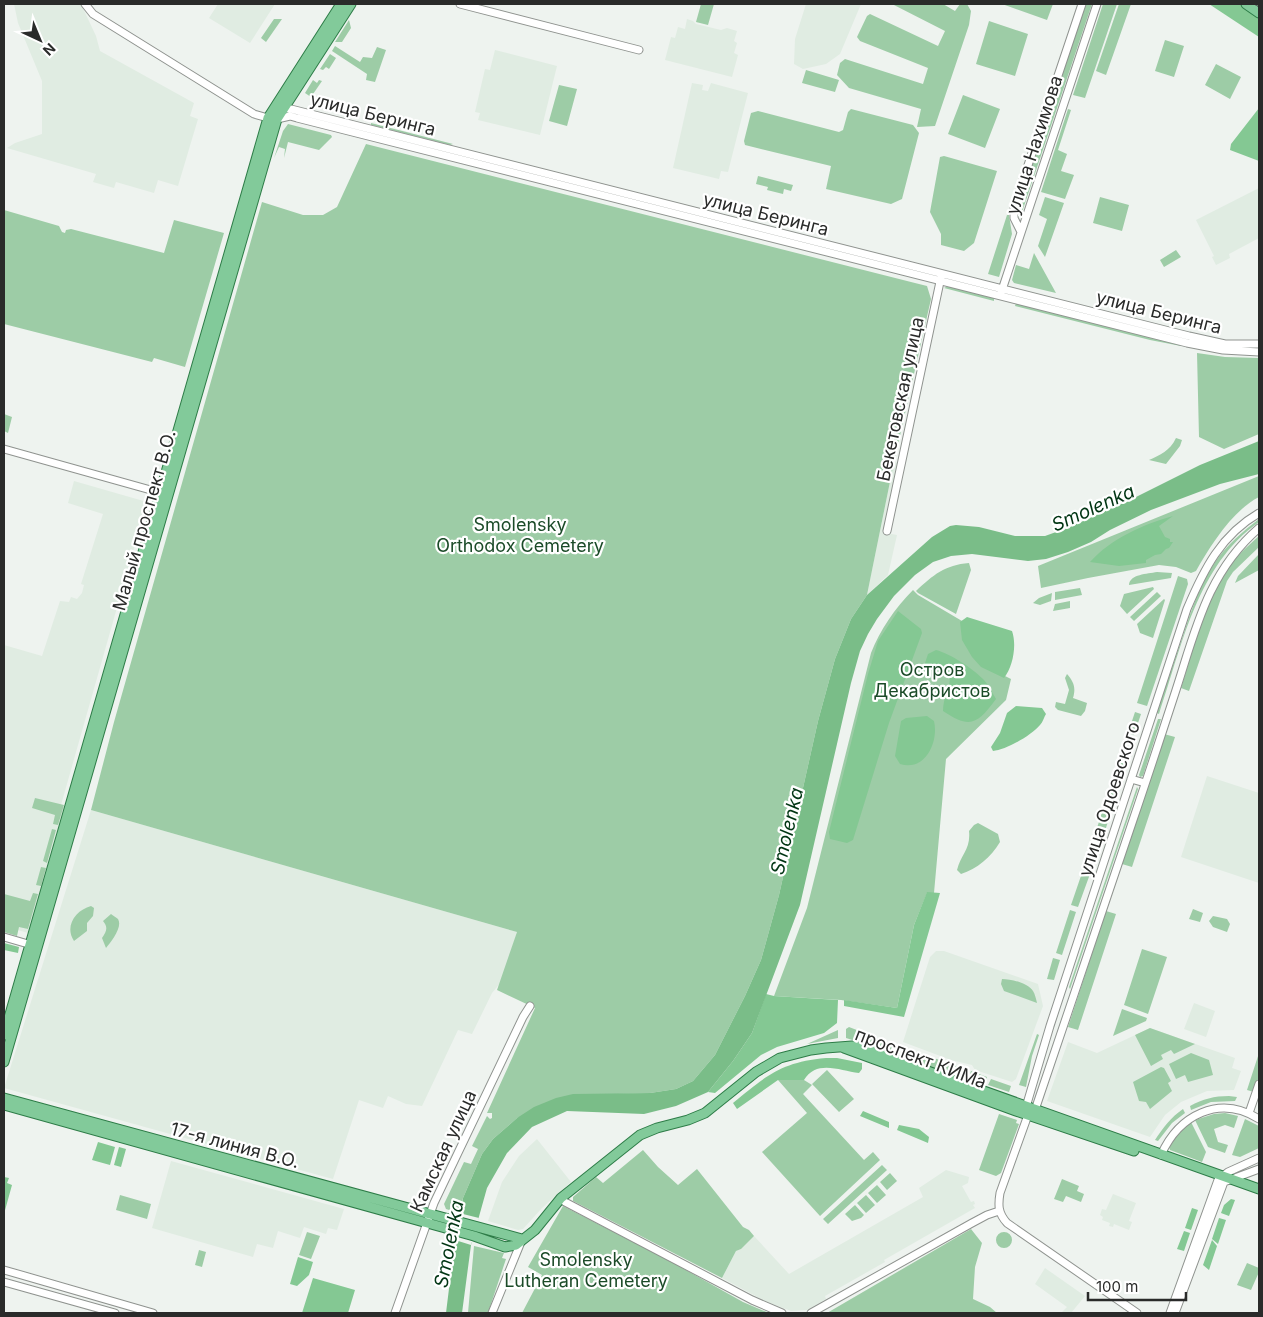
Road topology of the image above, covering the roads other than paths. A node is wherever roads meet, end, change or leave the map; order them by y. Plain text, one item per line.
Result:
1 (85, 4) edge
2 (341, 4) edge
3 (352, 4) edge
4 (460, 4) edge
5 (1082, 4) edge
6 (1097, 4) edge
7 (1246, 4) edge
8 (1259, 12) edge
9 (639, 50) dead end
10 (282, 109) junction
11 (273, 118) junction
12 (1021, 232) junction
13 (941, 277) junction
14 (1001, 292) junction
15 (1259, 344) edge
16 (1259, 352) edge
17 (4, 449) edge
18 (164, 494) junction
19 (1259, 513) edge
20 (1259, 528) edge
21 (887, 531) dead end
22 (1131, 779) junction
23 (1145, 783) junction
24 (4, 937) edge
25 (34, 945) junction
26 (1061, 991) junction
27 (1074, 995) junction
28 (530, 1006) dead end
29 (4, 1035) edge
30 (4, 1062) edge
31 (1259, 1084) edge
32 (4, 1098) edge
33 (4, 1106) edge
34 (1029, 1111) junction
35 (1250, 1114) junction
36 (1259, 1119) edge
37 (1161, 1155) junction
38 (1259, 1158) edge
39 (1259, 1169) edge
40 (1224, 1180) junction
41 (1259, 1189) edge
42 (1259, 1195) edge
43 (561, 1198) junction
44 (999, 1211) junction
45 (428, 1219) junction
46 (522, 1239) junction
47 (4, 1270) edge
48 (4, 1282) edge
49 (118, 1303) junction
50 (115, 1313) edge
51 (153, 1313) edge
52 (395, 1313) edge
53 (492, 1313) edge
54 (782, 1313) edge
55 (812, 1313) edge
56 (1138, 1313) edge
57 (1170, 1313) edge
58 (1175, 1313) edge

1 - 11 street, улица Беринга
2 - 11 main road, Малый проспект В.О.
3 - 10 main road, Малый проспект В.О.
4 - 9 street
5 - 12 street
6 - 12 street, улица Нахимова
7 - 8 main road
10 - 11 main road, Малый проспект В.О.
10 - 13 street, улица Беринга
11 - 13 street, улица Беринга
11 - 18 main road, Малый проспект В.О.
12 - 14 street, улица Нахимова
13 - 14 street, улица Беринга
13 - 21 street, Бекетовская улица
14 - 15 street, улица Беринга
14 - 16 street, улица Беринга
17 - 18 street
18 - 25 main road, Малый проспект В.О.
19 - 22 street, улица Одоевского
20 - 23 street, улица Одоевского
22 - 23 street
22 - 26 street, улица Одоевского
23 - 27 street, улица Одоевского
24 - 25 street
25 - 29 main road, Малый проспект В.О.
25 - 30 main road, Малый проспект В.О.
26 - 27 street
26 - 34 street, улица Одоевского
27 - 34 street, улица Одоевского
28 - 45 street, Камская улица
31 - 35 street
32 - 45 main road, 17-я линия В.О.
33 - 45 main road
34 - 37 main road, проспект КИМа
34 - 40 main road, проспект КИМа
34 - 43 main road, проспект КИМа
34 - 44 street, улица Одоевского
35 - 36 street
35 - 37 street
37 - 40 main road, проспект КИМа
38 - 40 street
39 - 40 street
40 - 41 main road, проспект КИМа
40 - 42 main road, проспект КИМа
40 - 57 street
40 - 58 street
43 - 46 main road
43 - 54 street
44 - 55 street
44 - 56 street
45 - 46 main road
45 - 52 street, Камская улица
46 - 53 street
47 - 49 street
48 - 50 street
49 - 50 street
49 - 51 street

